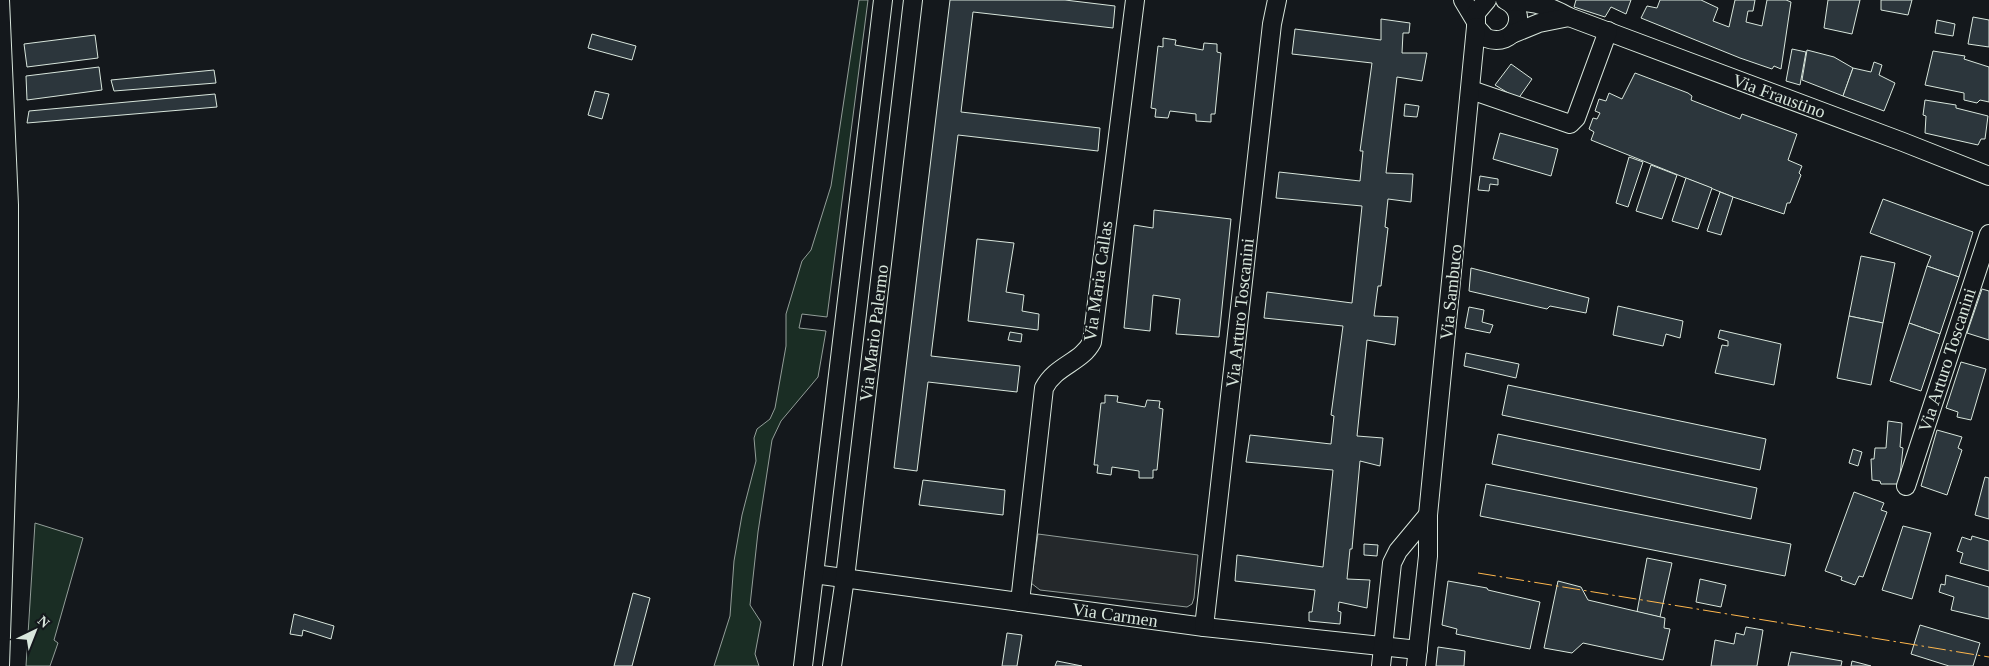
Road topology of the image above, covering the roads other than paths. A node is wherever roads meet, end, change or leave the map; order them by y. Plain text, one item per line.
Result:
1 (0, 0) edge
2 (883, 0) edge
3 (913, 0) edge
4 (1135, 0) edge
5 (1277, 0) edge
6 (1463, 0) edge
7 (1487, 0) edge
8 (1507, 1) edge
9 (1569, 17) junction
10 (1476, 23) junction
11 (1608, 31) junction
12 (1506, 38) junction
13 (1472, 68) junction
14 (1471, 90) junction
15 (1989, 176) edge
16 (1989, 234) edge
17 (1906, 486) dead end
18 (1428, 515) junction
19 (814, 574) junction
20 (845, 578) junction
21 (1020, 602) junction
22 (1204, 627) junction
23 (1384, 646) junction
24 (1417, 658) edge
25 (0, 666) edge
26 (803, 666) edge
27 (832, 666) edge
28 (1381, 666) edge

1 - 25 street
2 - 19 street, Via Mario Palermo
3 - 20 street, Via Mario Palermo
4 - 21 street, Via Maria Callas
5 - 22 street, Via Arturo Toscanini
6 - 10 street
7 - 10 street
8 - 9 street, Via Fraustino
8 - 12 street
9 - 11 street, Via Fraustino
9 - 12 street
10 - 12 street
10 - 13 street, Via Sambuco
11 - 14 street
11 - 15 street, Via Fraustino
12 - 13 street
13 - 14 street, Via Sambuco
14 - 18 street, Via Sambuco
16 - 17 street, Via Arturo Toscanini
18 - 23 street
18 - 24 street, Via Sambuco
19 - 20 street, Via Carmen
19 - 26 street, Via Mario Palermo
20 - 21 street, Via Carmen
20 - 27 street, Via Mario Palermo
21 - 22 street, Via Carmen
22 - 23 street, Via Carmen
23 - 24 street, Via Carmen
23 - 28 street

